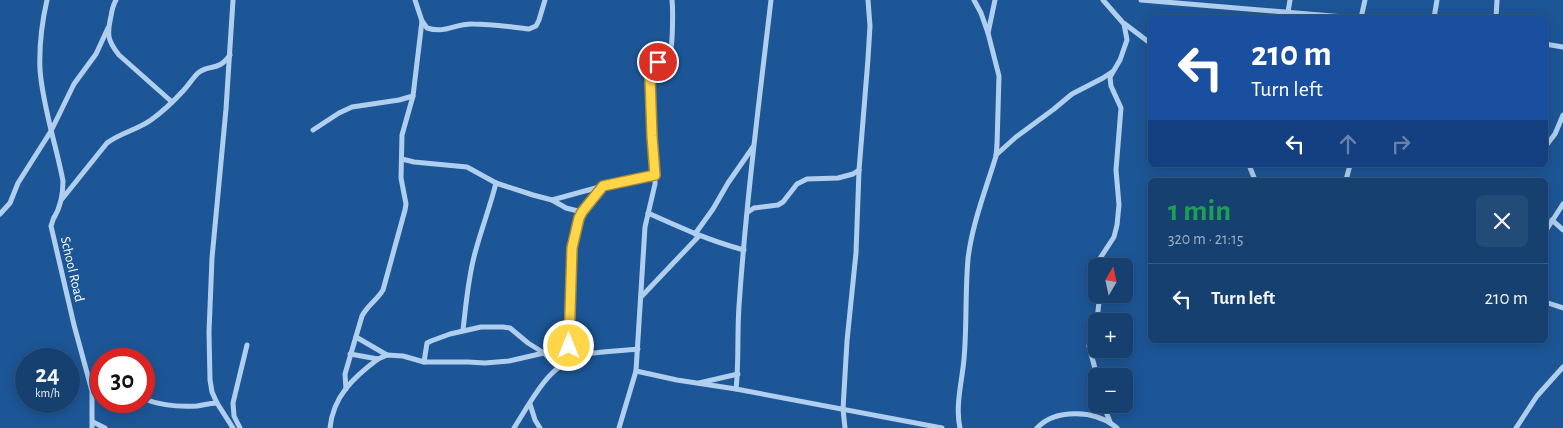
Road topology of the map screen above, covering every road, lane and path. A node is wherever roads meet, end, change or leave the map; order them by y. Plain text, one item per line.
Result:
1 (47, 0) edge
2 (116, 0) edge
3 (233, 0) edge
4 (415, 0) edge
5 (545, 0) edge
6 (672, 0) edge
7 (770, 0) edge
8 (868, 0) edge
9 (974, 0) edge
10 (995, 0) edge
11 (1103, 0) edge
12 (1141, 0) edge
13 (1233, 0) edge
14 (1290, 0) edge
15 (1365, 0) edge
16 (1437, 0) edge
17 (1496, 0) edge
18 (1162, 1) edge
19 (1233, 7) junction
20 (1288, 12) junction
21 (1322, 15) edge
22 (1362, 15) edge
23 (1434, 15) edge
24 (1496, 15) edge
25 (422, 21) junction
26 (1124, 24) junction
27 (108, 28) junction
28 (988, 33) junction
29 (1148, 42) edge
30 (1548, 44) edge
31 (1563, 47) edge
32 (230, 54) junction
33 (1112, 72) junction
34 (412, 96) junction
35 (172, 102) junction
36 (1563, 115) edge
37 (313, 130) dead end
38 (51, 132) junction
39 (1548, 143) edge
40 (754, 146) junction
41 (996, 156) junction
42 (402, 159) junction
43 (859, 170) junction
44 (655, 175) junction
45 (496, 182) junction
46 (603, 186) junction
47 (552, 200) junction
48 (61, 201) junction
49 (1563, 204) edge
50 (582, 212) junction
51 (748, 212) junction
52 (648, 213) junction
53 (0, 214) edge
54 (1552, 220) junction
55 (1548, 227) edge
56 (1563, 230) edge
57 (697, 235) junction
58 (744, 250) junction
59 (1100, 258) edge
60 (641, 297) junction
61 (1099, 303) edge
62 (1548, 303) edge
63 (1563, 308) edge
64 (463, 330) junction
65 (356, 337) junction
66 (569, 338) junction
67 (247, 345) dead end
68 (638, 349) junction
69 (544, 353) junction
70 (350, 354) junction
71 (587, 354) junction
72 (387, 355) junction
73 (378, 359) junction
74 (424, 362) junction
75 (557, 366) junction
76 (1563, 367) edge
77 (1095, 368) edge
78 (636, 371) junction
79 (738, 374) junction
80 (90, 382) edge
81 (696, 383) junction
82 (346, 389) junction
83 (736, 389) junction
84 (155, 402) edge
85 (217, 403) junction
86 (530, 404) junction
87 (843, 409) junction
88 (93, 413) edge
89 (1106, 413) edge
90 (93, 422) junction
91 (1110, 422) junction
92 (931, 427) edge
93 (92, 428) edge
94 (105, 428) edge
95 (233, 428) edge
96 (240, 428) edge
97 (330, 428) edge
98 (514, 428) edge
99 (540, 428) edge
100 (619, 428) edge
101 (844, 428) edge
102 (942, 428) edge
103 (960, 428) edge
104 (1037, 428) edge
105 (1117, 428) edge
106 (1516, 428) edge

1 - 38 street, School Road
2 - 27 street
3 - 32 street
4 - 25 street
5 - 25 street
6 - 44 street
7 - 40 street
8 - 43 street
9 - 28 street
10 - 28 street
11 - 26 street
12 - 18 street
13 - 19 street
14 - 20 street
15 - 22 street
16 - 23 street
17 - 24 street
18 - 19 street
19 - 20 street
20 - 21 street
25 - 34 street
26 - 29 street
26 - 33 street
27 - 35 street
27 - 38 street
28 - 41 street
30 - 31 street
32 - 35 street
32 - 85 street
33 - 41 street
33 - 59 street
34 - 37 street
34 - 42 street
35 - 48 street
36 - 39 street
38 - 48 street, School Road
38 - 53 street
40 - 51 street
40 - 57 street
41 - 103 street
42 - 45 street
42 - 65 street
43 - 51 street
43 - 87 street
44 - 46 street
44 - 52 street
45 - 47 street
45 - 64 street
46 - 47 street
46 - 50 street
47 - 50 street
48 - 80 street, School Road
49 - 54 street
50 - 66 street
51 - 58 street
52 - 57 street
52 - 60 street
54 - 55 street
54 - 56 street
57 - 58 street
57 - 60 street
58 - 79 street
60 - 68 street
61 - 77 street
62 - 63 street
64 - 69 street
64 - 74 street
65 - 70 street
65 - 72 street
66 - 71 street
66 - 75 street
67 - 96 street
68 - 71 street
68 - 78 street
69 - 74 street
69 - 75 street
70 - 73 street
70 - 82 street
71 - 75 street
72 - 73 street
72 - 74 street
73 - 82 street
75 - 86 street
76 - 106 street
78 - 81 street
78 - 100 street
79 - 81 street
79 - 83 street
81 - 83 street
82 - 97 street
83 - 87 street
84 - 85 street
85 - 95 street
86 - 98 street
86 - 99 street
87 - 92 street
87 - 101 street
88 - 90 street, School Road
89 - 91 street
90 - 93 street, School Road
90 - 94 street
91 - 104 street
91 - 105 street
92 - 102 street

